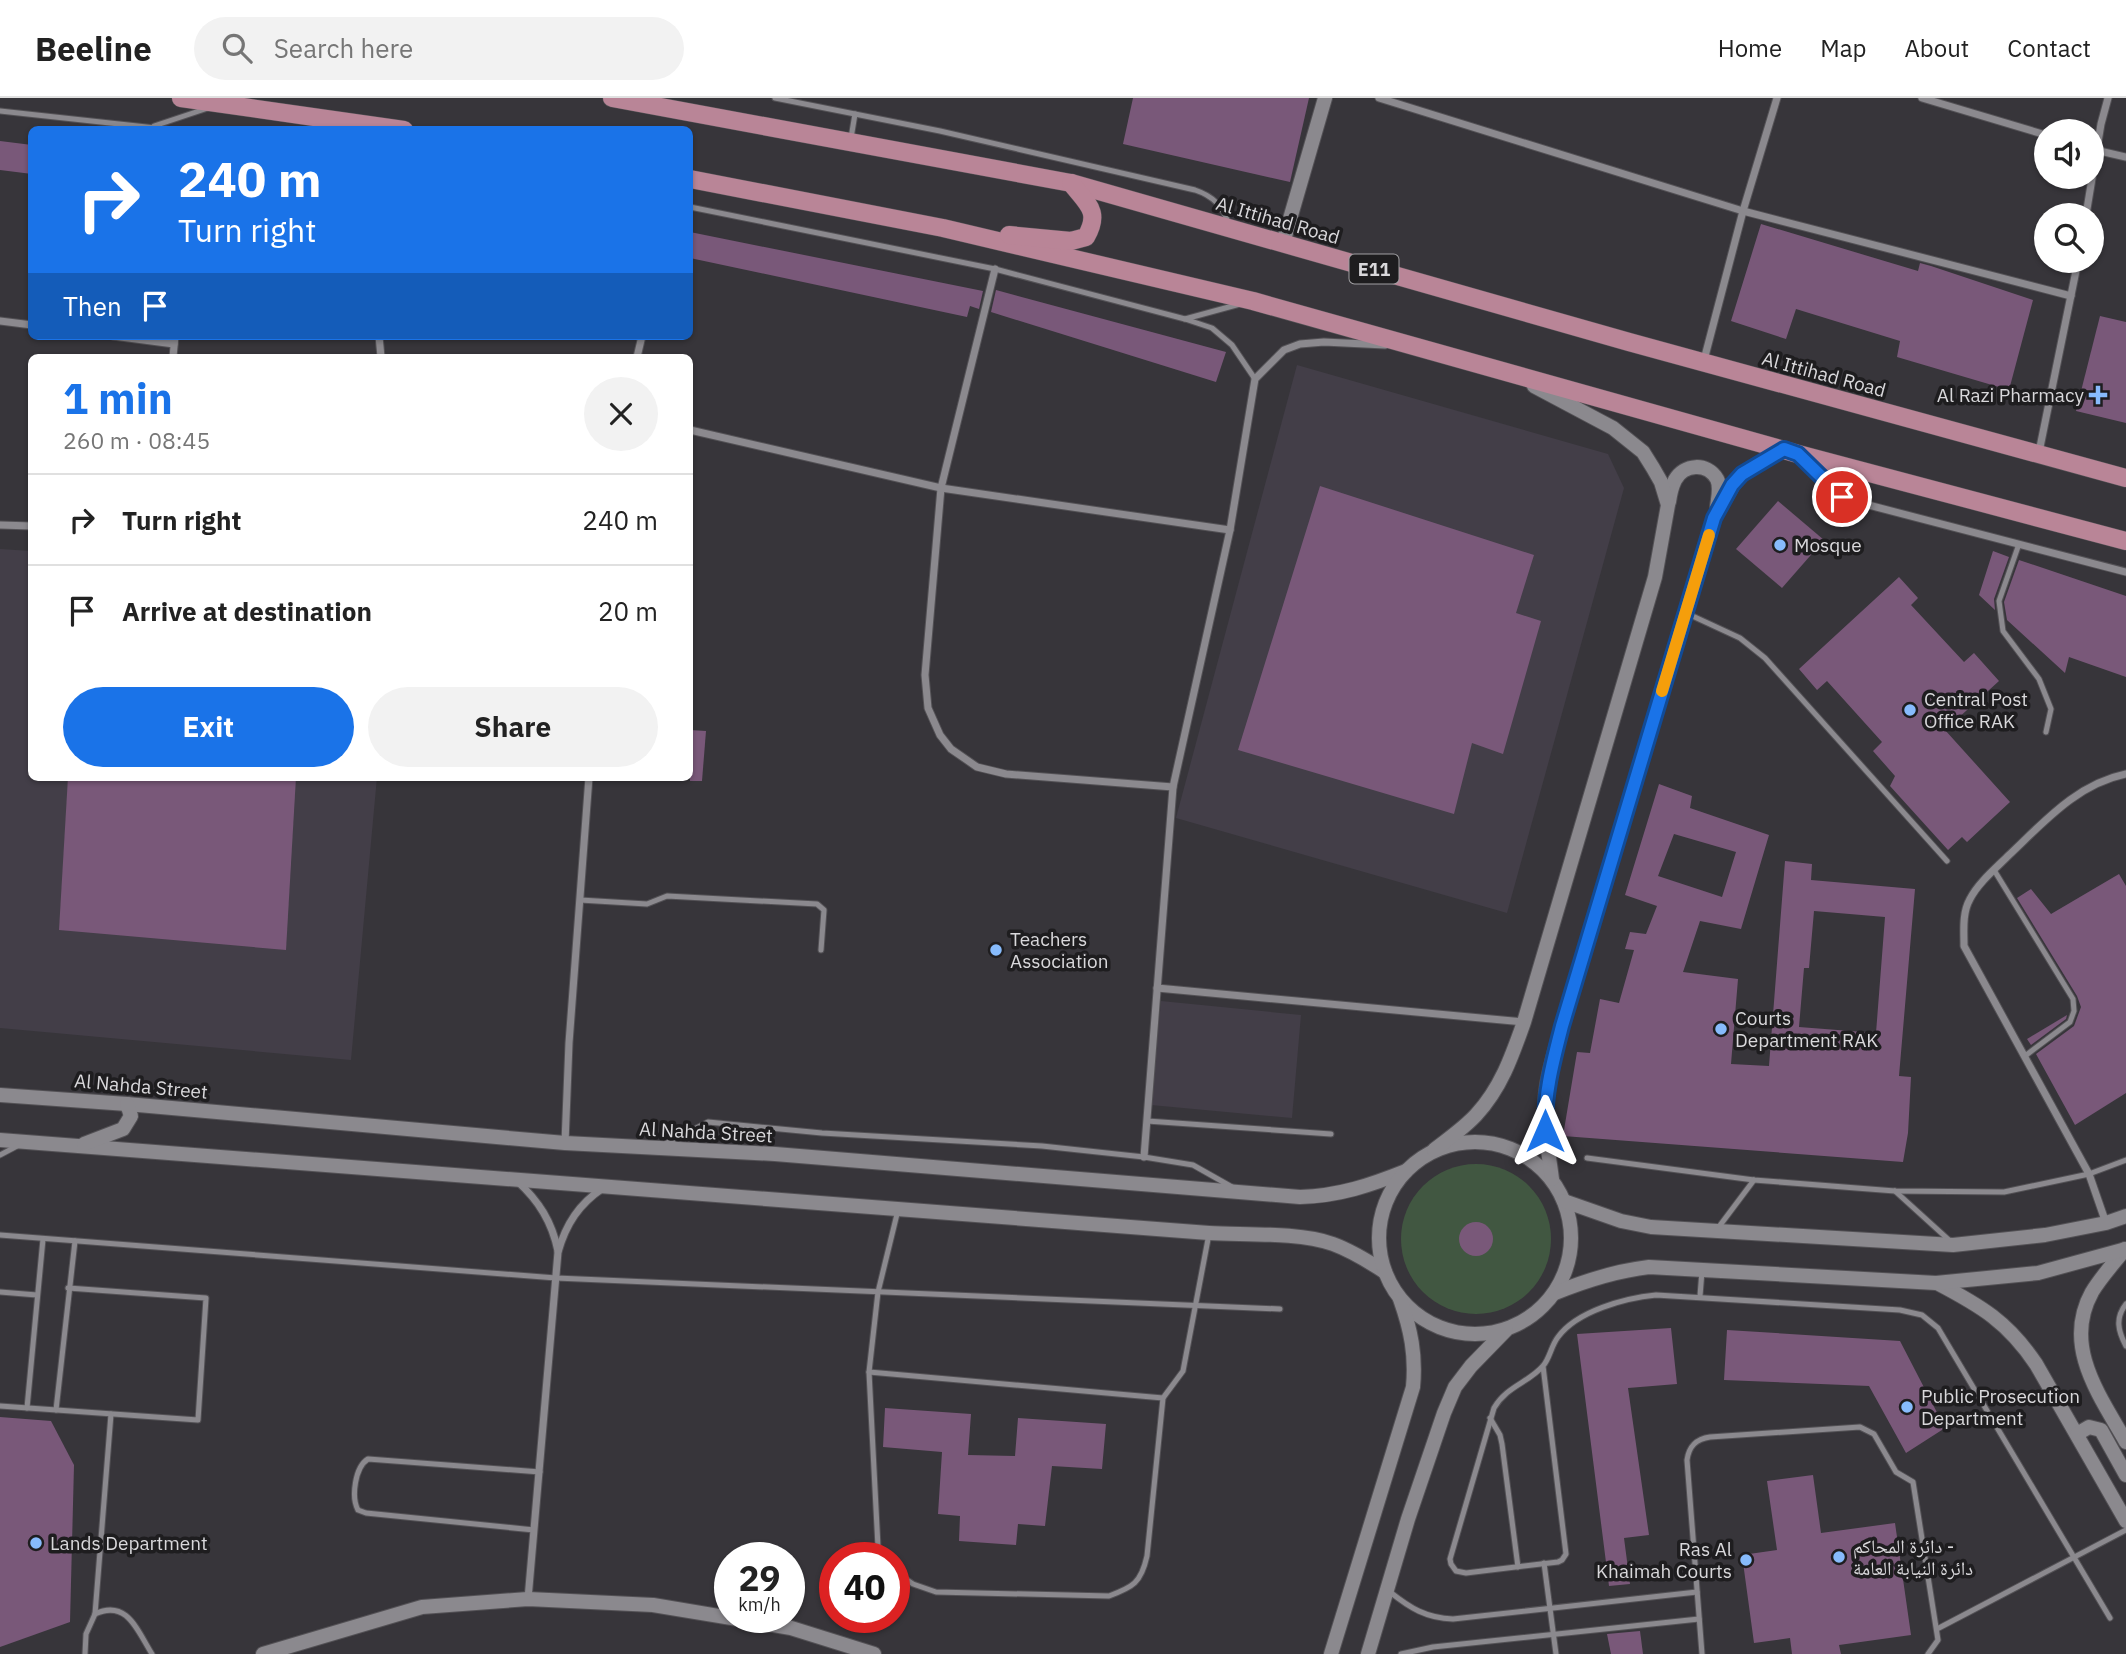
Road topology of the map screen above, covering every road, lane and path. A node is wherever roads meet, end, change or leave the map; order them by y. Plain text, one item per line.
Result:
1 (181, 98) edge
2 (612, 98) edge
3 (775, 98) edge
4 (1325, 98) edge
5 (1379, 98) edge
6 (1777, 98) edge
7 (1922, 98) edge
8 (2108, 98) edge
9 (223, 102) junction
10 (0, 111) edge
11 (855, 114) junction
12 (2102, 119) edge
13 (142, 126) edge
14 (154, 126) edge
15 (378, 126) edge
16 (2034, 131) edge
17 (850, 141) junction
18 (2104, 152) edge
19 (2126, 157) edge
20 (693, 180) edge
21 (1071, 183) junction
22 (693, 207) edge
23 (1743, 211) junction
24 (943, 228) junction
25 (1230, 228) junction
26 (1283, 243) junction
27 (995, 269) junction
28 (2076, 273) edge
29 (2071, 296) junction
30 (1253, 300) junction
31 (1185, 319) junction
32 (0, 321) edge
33 (28, 325) edge
34 (1421, 347) junction
35 (1703, 363) junction
36 (1511, 373) junction
37 (1255, 379) junction
38 (693, 431) edge
39 (1791, 452) junction
40 (2039, 454) junction
41 (2126, 478) edge
42 (941, 488) junction
43 (1668, 505) junction
44 (1714, 518) junction
45 (0, 525) edge
46 (28, 526) edge
47 (1230, 530) junction
48 (2126, 541) edge
49 (2019, 544) junction
50 (2126, 572) edge
51 (1686, 612) junction
52 (2046, 732) dead end
53 (2126, 774) edge
54 (589, 781) edge
55 (1173, 787) junction
56 (1947, 861) dead end
57 (1994, 870) junction
58 (580, 900) junction
59 (821, 950) dead end
60 (1157, 988) junction
61 (1524, 1022) junction
62 (2025, 1056) junction
63 (0, 1095) edge
64 (127, 1104) junction
65 (1147, 1121) junction
66 (1331, 1134) dead end
67 (0, 1140) edge
68 (25, 1142) junction
69 (565, 1143) junction
70 (76, 1146) junction
71 (655, 1149) junction
72 (1434, 1150) junction
73 (0, 1155) edge
74 (1144, 1157) junction
75 (1587, 1158) dead end
76 (2126, 1160) edge
77 (1406, 1171) junction
78 (2089, 1174) junction
79 (1552, 1179) junction
80 (516, 1180) junction
81 (1754, 1180) junction
82 (605, 1186) junction
83 (1895, 1191) junction
84 (1243, 1194) junction
85 (1564, 1200) junction
86 (898, 1210) junction
87 (2126, 1216) edge
88 (2106, 1223) junction
89 (1716, 1232) junction
90 (1209, 1233) junction
91 (0, 1235) edge
92 (43, 1239) junction
93 (75, 1241) junction
94 (1954, 1245) junction
95 (2125, 1249) edge
96 (558, 1252) junction
97 (1702, 1270) junction
98 (1385, 1272) junction
99 (556, 1278) junction
100 (1936, 1283) junction
101 (68, 1288) junction
102 (0, 1292) edge
103 (878, 1293) junction
104 (1555, 1293) junction
105 (37, 1296) junction
106 (1700, 1296) junction
107 (1400, 1298) junction
108 (2126, 1304) edge
109 (1194, 1307) junction
110 (1280, 1309) dead end
111 (1506, 1330) junction
112 (2126, 1346) edge
113 (1543, 1367) junction
114 (869, 1372) junction
115 (1163, 1398) junction
116 (0, 1406) edge
117 (27, 1408) junction
118 (55, 1410) junction
119 (111, 1414) junction
120 (1490, 1418) junction
121 (2124, 1432) edge
122 (2077, 1434) junction
123 (540, 1472) junction
124 (2126, 1475) edge
125 (2126, 1521) edge
126 (534, 1530) junction
127 (2126, 1530) edge
128 (878, 1542) edge
129 (2074, 1558) junction
130 (1545, 1563) junction
131 (1518, 1567) junction
132 (910, 1582) edge
133 (1387, 1590) junction
134 (1697, 1592) junction
135 (528, 1600) junction
136 (1550, 1608) junction
137 (94, 1614) junction
138 (2110, 1618) dead end
139 (1699, 1619) junction
140 (1937, 1629) junction
141 (1553, 1634) junction
142 (283, 1651) edge
143 (85, 1654) edge
144 (152, 1654) edge
145 (263, 1654) edge
146 (874, 1654) edge
147 (1331, 1654) edge
148 (1368, 1654) edge
149 (1401, 1654) edge
150 (1556, 1654) edge
151 (1702, 1654) edge
152 (1928, 1654) edge

1 - 9 main road
2 - 17 main road, Al Ittihad Road / E11
3 - 11 lane
4 - 26 main road
5 - 23 street
6 - 23 street
7 - 16 street
8 - 12 street
9 - 14 lane
9 - 15 main road
10 - 13 lane
11 - 17 lane
11 - 25 lane
17 - 21 main road, Al Ittihad Road / E11
18 - 19 street
20 - 24 main road
21 - 24 main road
21 - 25 main road, Al Ittihad Road / E11
22 - 27 lane
23 - 29 street
23 - 35 street
24 - 30 main road
25 - 26 main road, Al Ittihad Road / E11
26 - 35 main road, Al Ittihad Road / E11
27 - 31 lane
27 - 42 street
28 - 29 street
29 - 40 street
30 - 31 lane
30 - 34 main road
31 - 37 lane
32 - 33 street
34 - 36 main road
34 - 37 street
35 - 40 main road, Al Ittihad Road / E11
36 - 39 main road
36 - 43 main road
37 - 47 street
38 - 42 street
39 - 44 main road
39 - 48 main road
39 - 49 street
40 - 41 main road, Al Ittihad Road / E11
42 - 47 street
42 - 55 street
43 - 44 main road
43 - 61 main road
44 - 51 main road
45 - 46 street
47 - 55 street
49 - 50 street
49 - 52 lane
51 - 56 lane
51 - 79 main road
53 - 57 street
54 - 58 street
55 - 60 street
57 - 62 street
57 - 62 lane
58 - 59 lane
58 - 69 street
60 - 61 street
60 - 65 street
61 - 72 main road
62 - 78 street
63 - 64 main road, Al Nahda Street
64 - 69 main road, Al Nahda Street
64 - 70 main road
65 - 66 lane
65 - 74 street
67 - 68 main road
68 - 70 main road
68 - 73 lane
69 - 71 main road, Al Nahda Street
70 - 80 main road
71 - 74 lane
71 - 84 main road, Al Nahda Street
72 - 77 main road
72 - 79 main road
74 - 84 lane
75 - 81 lane
76 - 78 lane
77 - 84 main road, Al Nahda Street
77 - 98 main road
78 - 83 lane
78 - 88 street
79 - 85 main road
80 - 82 main road
80 - 96 street
81 - 83 lane
81 - 89 lane
82 - 86 main road
82 - 96 street
83 - 94 lane
85 - 89 main road
85 - 104 main road
86 - 90 main road
86 - 103 lane
87 - 88 main road
88 - 94 main road
89 - 94 main road
90 - 98 main road
90 - 109 lane
91 - 92 lane
92 - 93 lane
92 - 105 lane
93 - 99 lane
93 - 101 lane
95 - 100 main road
95 - 121 main road
96 - 99 street
97 - 100 main road
97 - 104 main road
97 - 106 lane
98 - 107 main road
99 - 103 lane
99 - 123 street
100 - 122 main road
101 - 118 lane
101 - 119 lane
102 - 105 lane
103 - 109 lane
103 - 114 lane
104 - 111 main road
105 - 117 lane
106 - 113 lane
106 - 129 lane
107 - 111 main road
107 - 147 main road
108 - 112 lane
109 - 110 lane
109 - 115 lane
111 - 133 main road
113 - 120 lane
113 - 130 lane
114 - 115 lane
114 - 128 lane
115 - 132 lane
116 - 117 lane
117 - 118 lane
118 - 119 lane
119 - 137 lane
120 - 131 lane
120 - 131 lane
122 - 124 main road
122 - 125 main road
123 - 126 street
123 - 126 lane
126 - 135 street
127 - 129 lane
129 - 138 lane
129 - 140 lane
130 - 131 lane
130 - 136 lane
133 - 136 lane
133 - 148 main road
134 - 136 lane
134 - 139 lane
134 - 140 lane
135 - 142 main road
135 - 146 main road
136 - 141 lane
137 - 143 lane
137 - 144 lane
139 - 141 lane
139 - 151 lane
140 - 152 lane
141 - 149 lane
141 - 150 lane
142 - 145 main road

